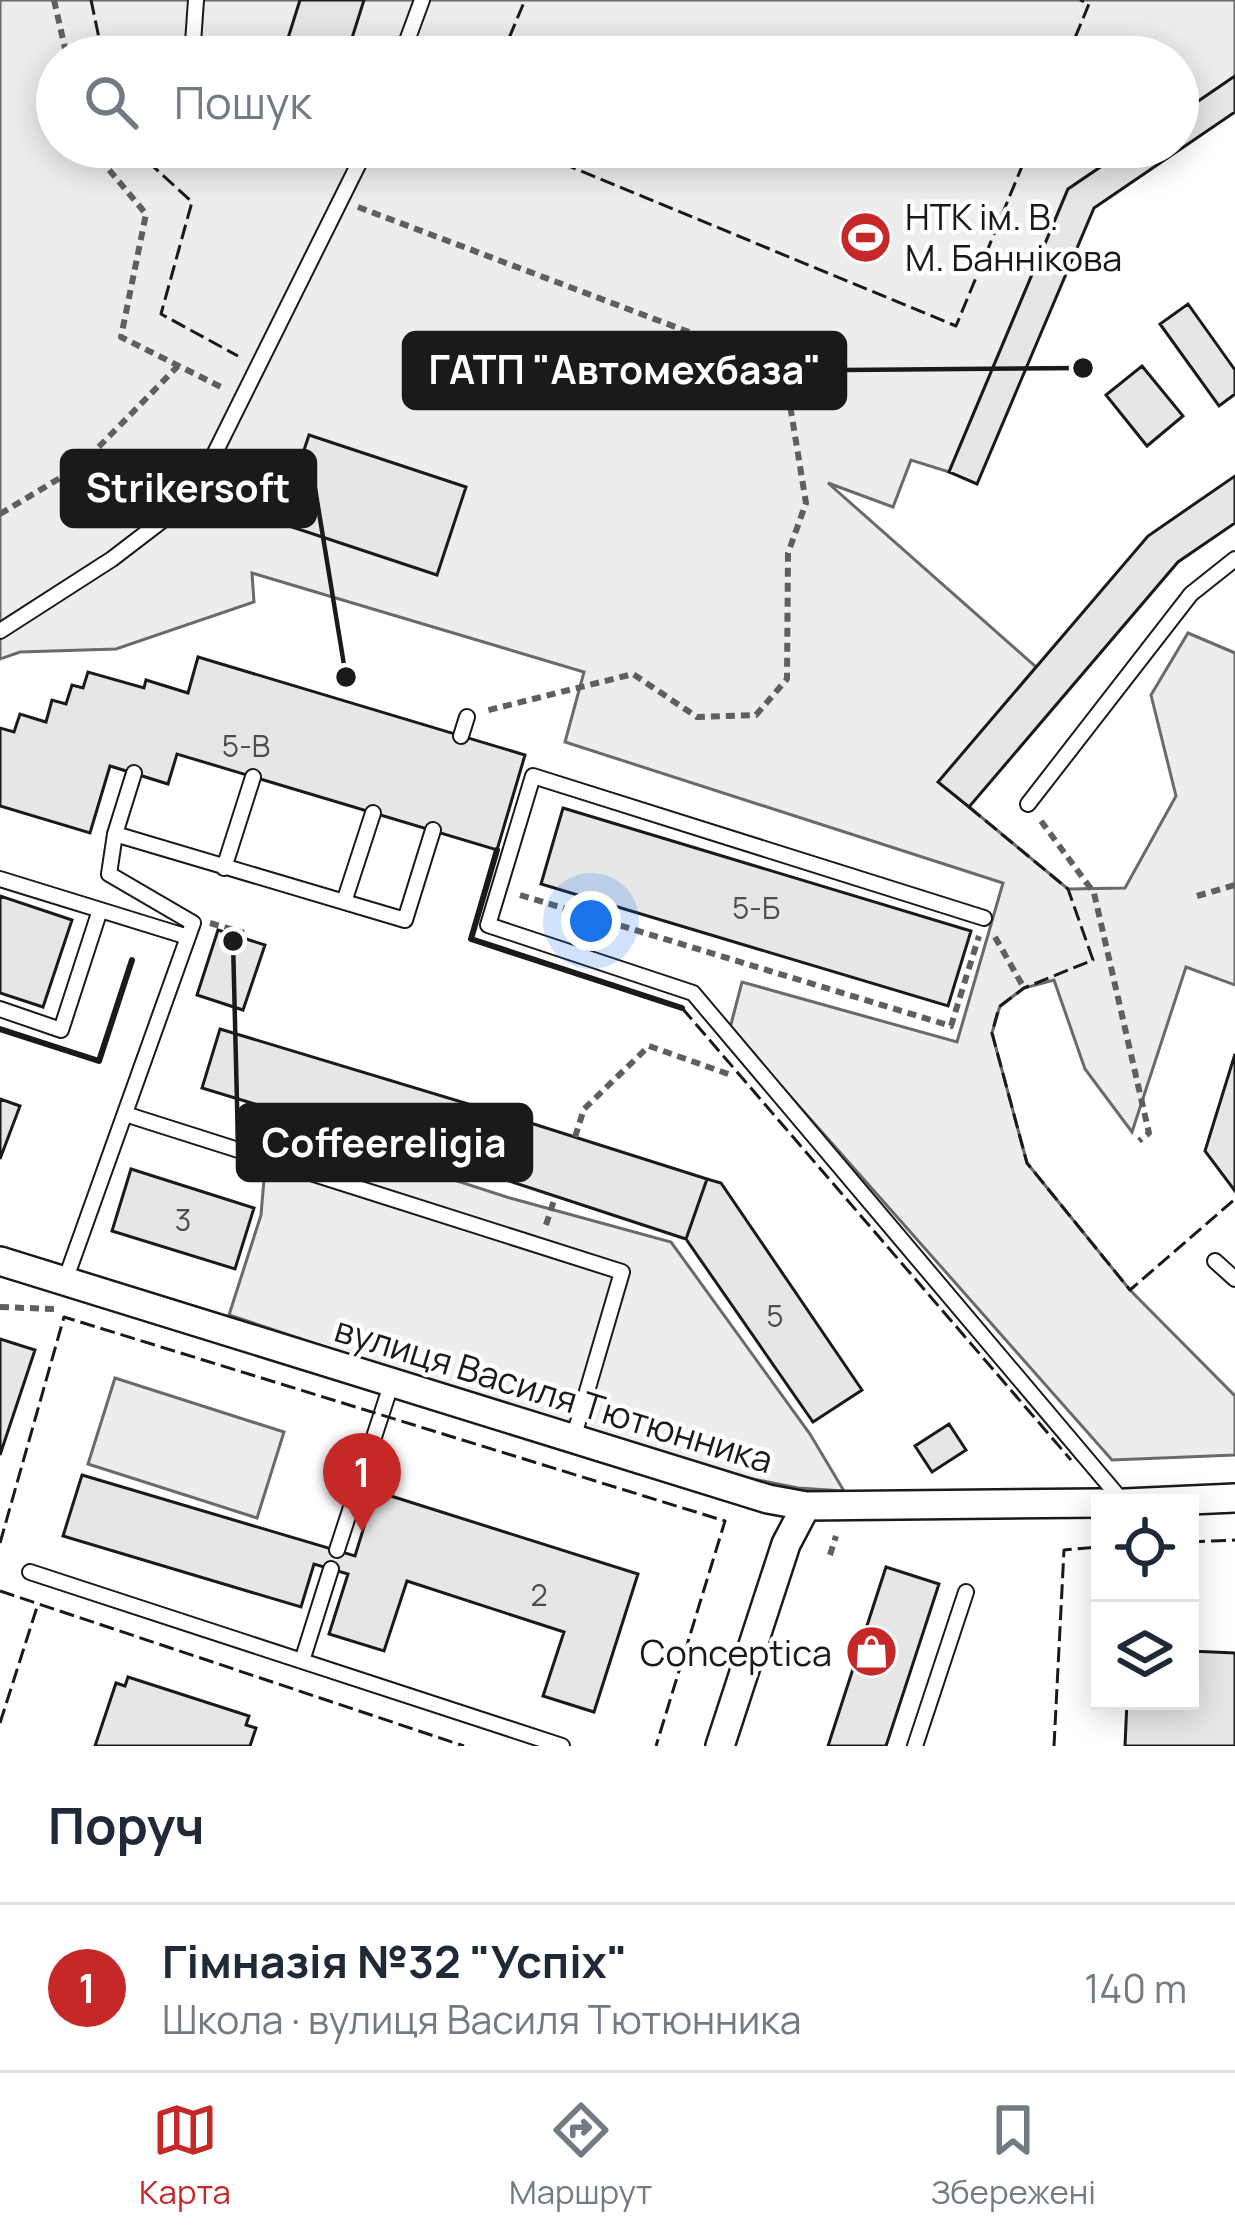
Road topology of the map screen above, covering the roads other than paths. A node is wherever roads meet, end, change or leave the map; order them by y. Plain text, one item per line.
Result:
1 (196, 0) edge
2 (422, 0) edge
3 (193, 36) edge
4 (409, 36) edge
5 (359, 168) edge
6 (1235, 559) edge
7 (0, 631) edge
8 (467, 717) road end
9 (461, 736) dead end
10 (134, 773) dead end
11 (253, 777) dead end
12 (1028, 804) road end
13 (373, 813) dead end
14 (433, 830) dead end
15 (115, 834) junction
16 (224, 868) junction
17 (0, 880) edge
18 (344, 902) junction
19 (100, 910) junction
20 (984, 918) road end
21 (188, 937) junction
22 (0, 1009) edge
23 (125, 1114) junction
24 (0, 1261) edge
25 (1215, 1261) dead end
26 (66, 1278) junction
27 (1235, 1279) edge
28 (392, 1382) junction
29 (573, 1439) junction
30 (1117, 1494) edge
31 (1235, 1498) edge
32 (1199, 1500) edge
33 (1091, 1503) edge
34 (806, 1506) junction
35 (337, 1550) dead end
36 (331, 1569) dead end
37 (30, 1572) dead end
38 (966, 1592) dead end
39 (302, 1661) junction
40 (562, 1746) edge
41 (720, 1746) edge
42 (915, 1746) edge

1 - 3 lane
2 - 4 lane
5 - 7 lane
6 - 12 lane
8 - 9 lane
10 - 15 lane
11 - 16 lane
13 - 18 lane
14 - 18 lane
15 - 16 lane
15 - 21 lane
16 - 18 lane
17 - 19 lane
19 - 21 lane
19 - 22 lane
20 - 30 lane
21 - 23 lane
23 - 26 lane
23 - 29 lane
24 - 26 street, вулиця Василя Тютюнника
25 - 27 lane
26 - 28 street, вулиця Василя Тютюнника
28 - 29 street, вулиця Василя Тютюнника
28 - 35 lane
29 - 34 street, вулиця Василя Тютюнника
31 - 32 street
33 - 34 street, вулиця Василя Тютюнника
34 - 41 street
36 - 39 lane
37 - 39 lane
38 - 42 lane
39 - 40 lane

